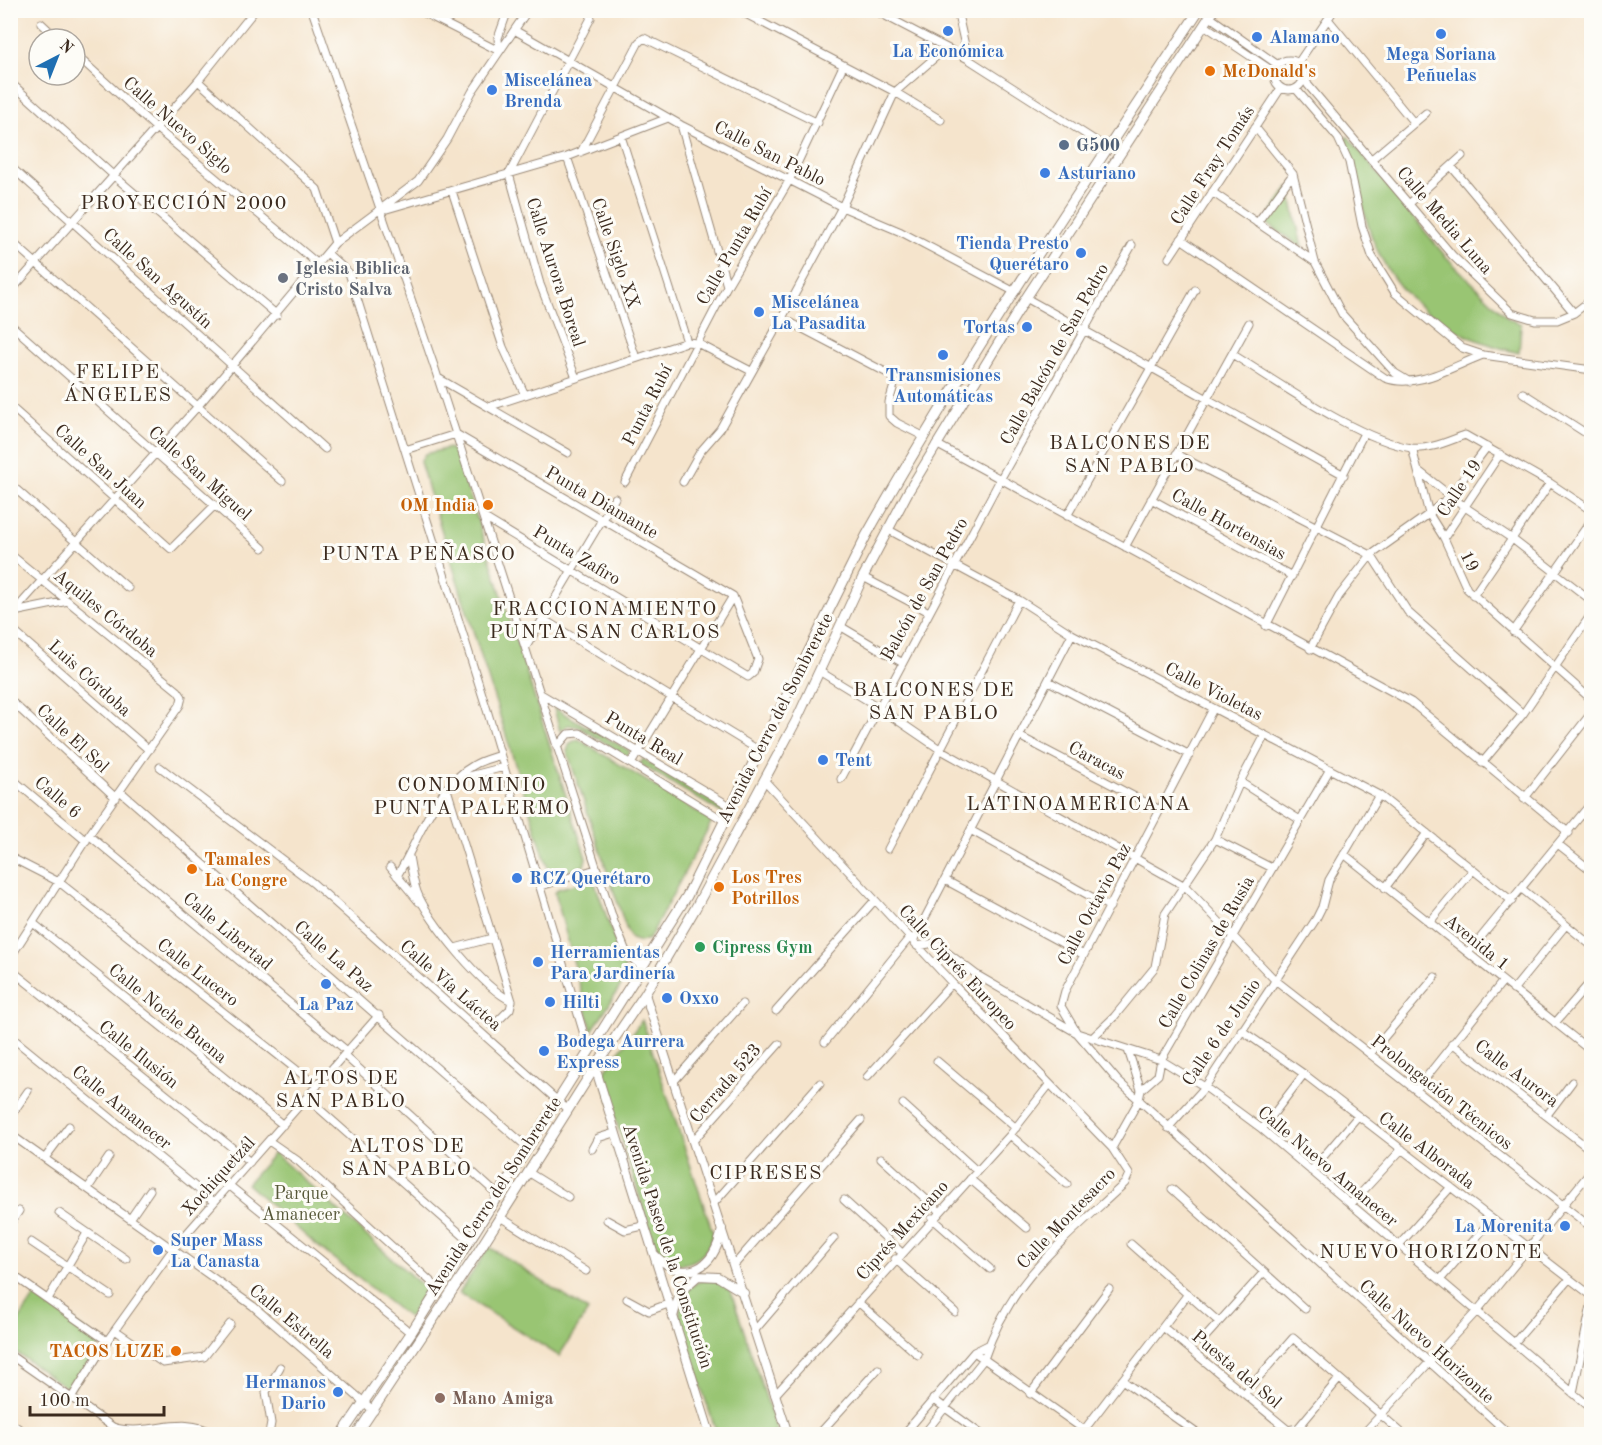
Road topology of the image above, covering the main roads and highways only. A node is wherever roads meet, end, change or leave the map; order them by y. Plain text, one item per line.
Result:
1 (1199, 10) edge
2 (1209, 17) edge
3 (342, 1434) edge
4 (357, 1434) edge

1 - 3 main road, Avenida Cerro del Sombrerete
2 - 4 main road, Avenida Cerro del Sombrerete

